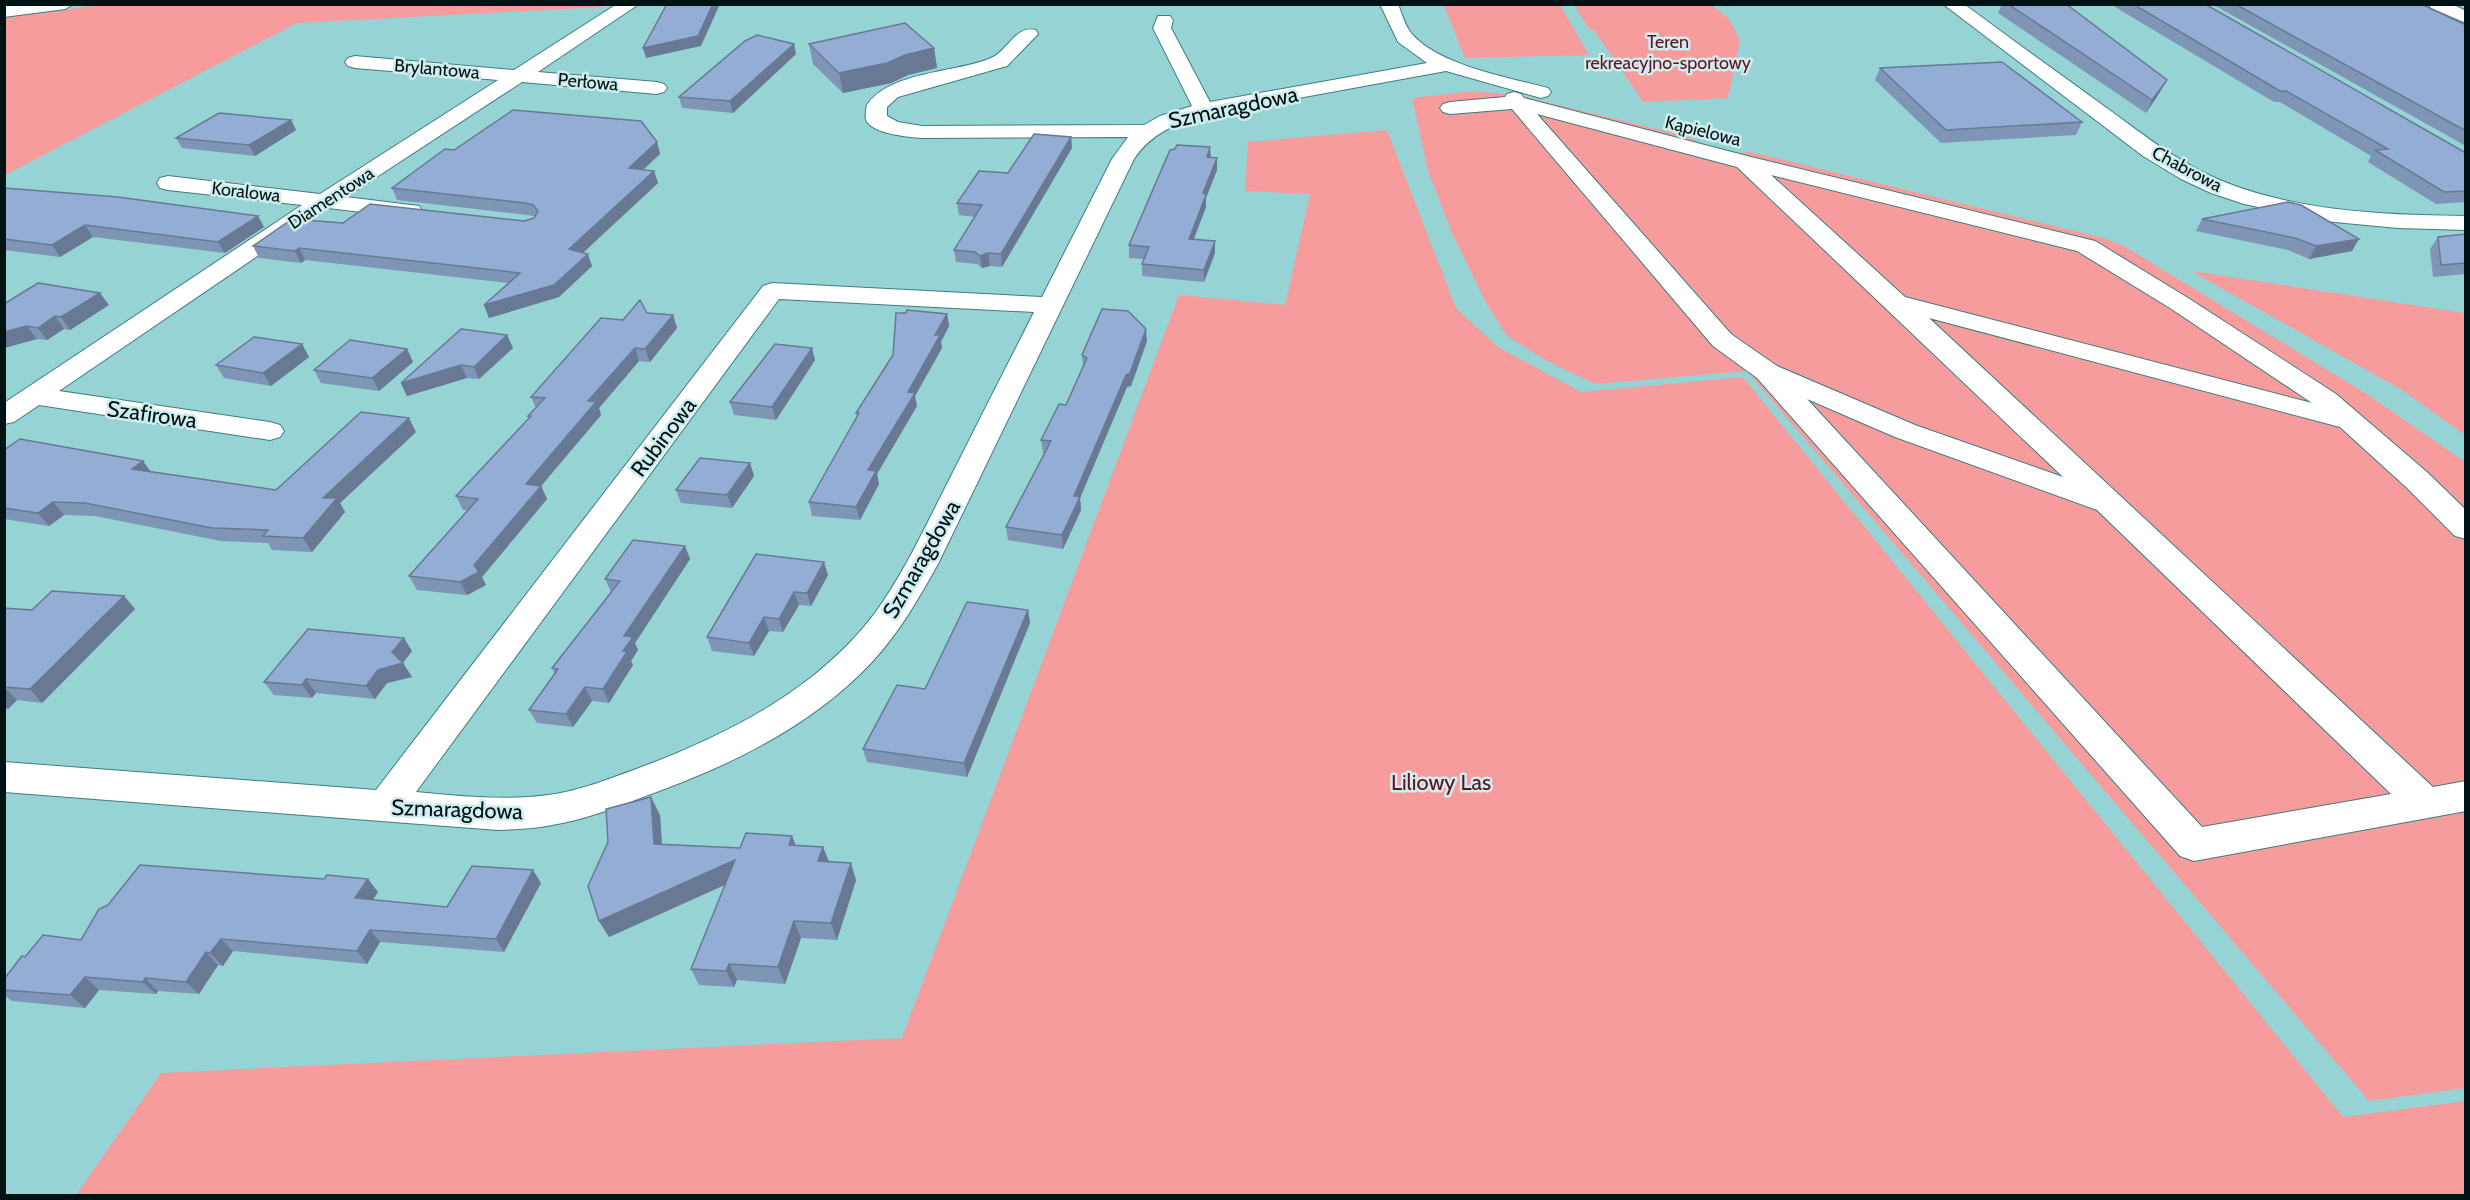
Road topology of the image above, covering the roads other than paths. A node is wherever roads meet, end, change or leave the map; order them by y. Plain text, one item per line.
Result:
1 (65, 4) edge
2 (630, 4) edge
3 (1389, 4) edge
4 (1952, 4) edge
5 (2437, 4) edge
6 (4, 12) edge
7 (2466, 18) edge
8 (1164, 20) dead end
9 (1029, 34) dead end
10 (355, 62) dead end
11 (1449, 65) junction
12 (519, 76) junction
13 (657, 88) dead end
14 (1512, 92) junction
15 (1450, 108) dead end
16 (1204, 109) junction
17 (1144, 131) junction
18 (1738, 150) junction
19 (1857, 168) dead end
20 (168, 183) dead end
21 (324, 201) junction
22 (434, 214) edge
23 (2466, 223) edge
24 (1895, 301) junction
25 (1052, 305) junction
26 (1767, 372) junction
27 (34, 396) junction
28 (4, 416) edge
29 (2353, 423) junction
30 (270, 431) dead end
31 (2111, 505) junction
32 (2466, 528) edge
33 (4, 777) edge
34 (2466, 796) edge
35 (2424, 802) junction
36 (385, 806) junction

1 - 6 street
2 - 12 street, Diamentowa
3 - 11 street
4 - 23 street, Chabrowa
5 - 7 street
8 - 16 street
9 - 17 street
10 - 12 street, Brylantowa
11 - 14 street
11 - 16 street, Szmaragdowa
12 - 13 street, Perłowa
12 - 21 street, Diamentowa
14 - 15 street
14 - 18 street
14 - 26 street
16 - 17 street, Szmaragdowa
17 - 25 street, Szmaragdowa
18 - 19 street, Kąpielowa
18 - 24 street
18 - 29 street
20 - 21 street, Koralowa
21 - 22 street, Koralowa
21 - 27 street, Diamentowa
24 - 29 street
24 - 31 street
25 - 36 street, Szmaragdowa
25 - 36 street, Rubinowa
26 - 31 street
26 - 35 street
27 - 28 street, Diamentowa
27 - 30 street, Szafirowa
29 - 32 street
31 - 35 street
33 - 36 street, Szmaragdowa
34 - 35 street

